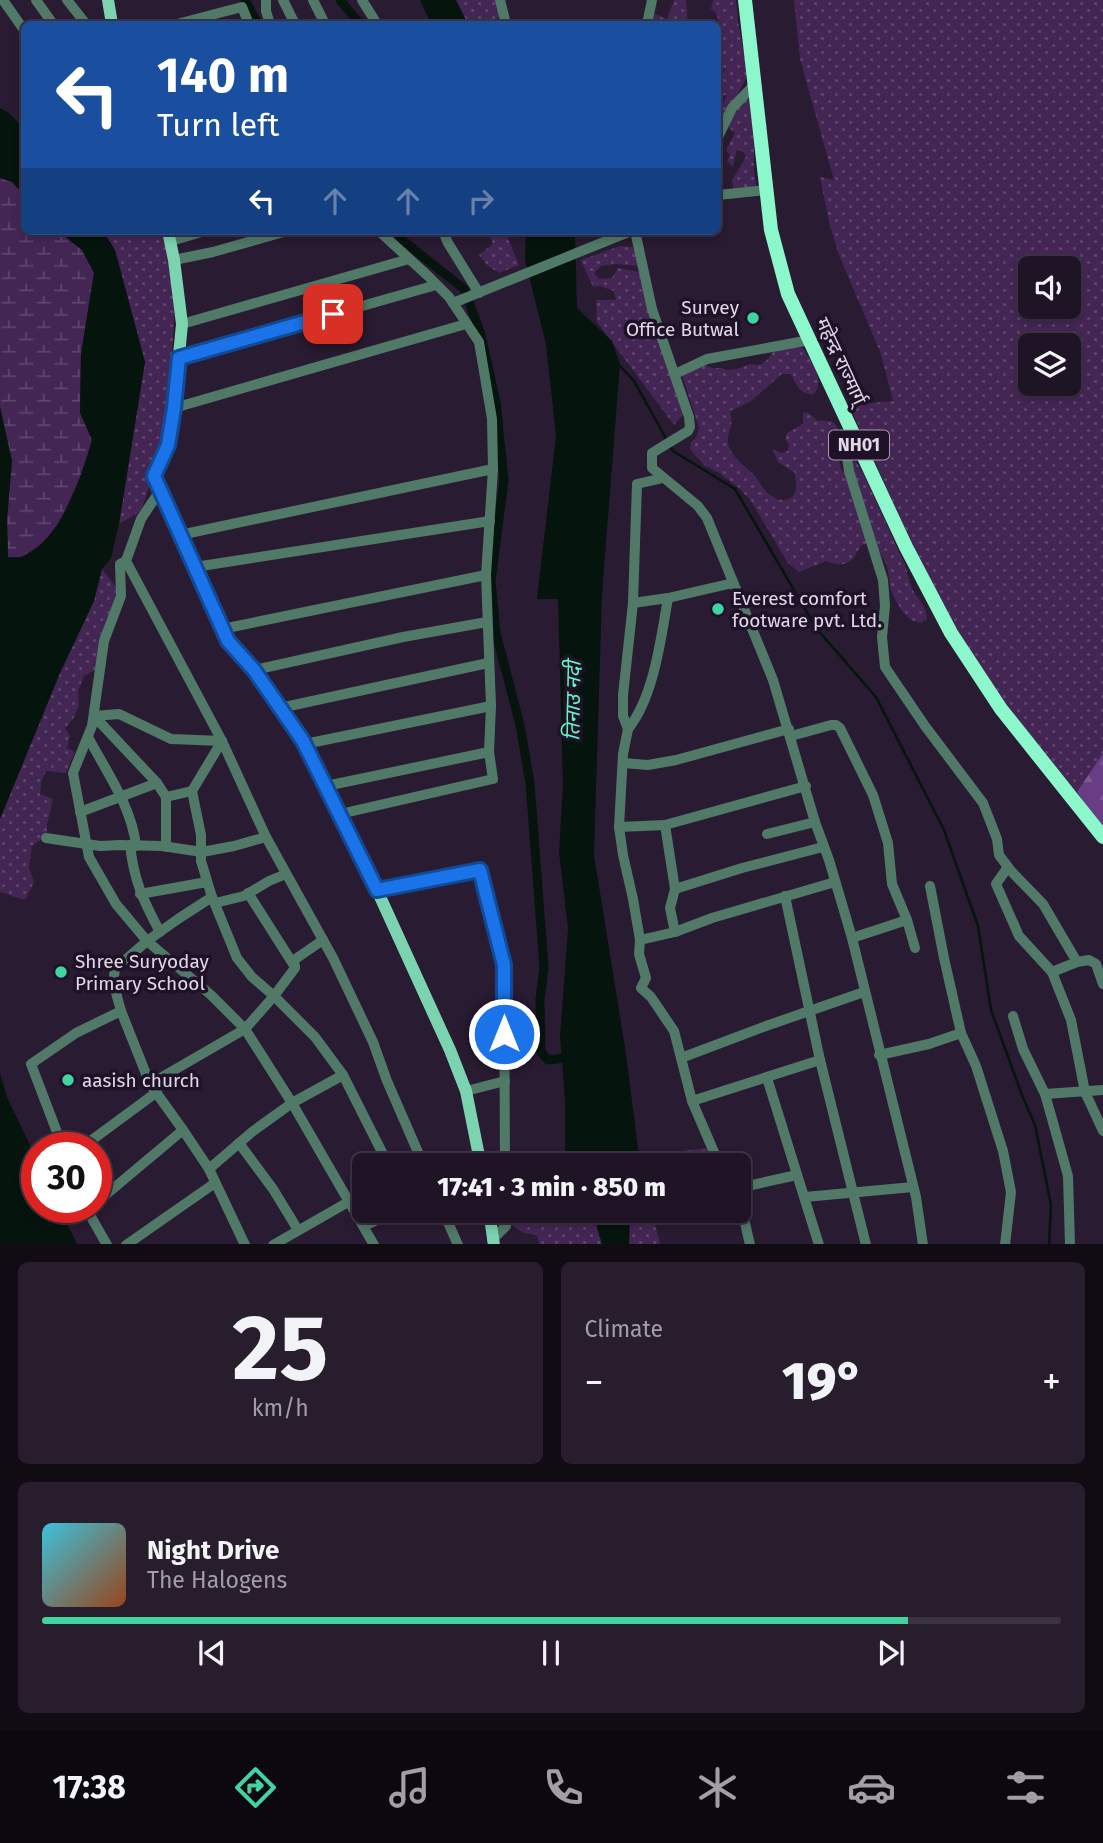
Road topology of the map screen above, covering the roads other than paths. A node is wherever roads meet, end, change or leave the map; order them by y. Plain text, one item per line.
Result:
1 (3, 0) edge
2 (36, 0) edge
3 (67, 0) edge
4 (266, 0) edge
5 (282, 0) edge
6 (313, 0) edge
7 (362, 0) edge
8 (500, 0) edge
9 (652, 0) edge
10 (745, 0) edge
11 (107, 2) edge
12 (241, 4) edge
13 (51, 21) edge
14 (84, 21) edge
15 (111, 21) edge
16 (187, 21) edge
17 (248, 21) edge
18 (269, 21) edge
19 (293, 21) edge
20 (324, 21) edge
21 (375, 21) edge
22 (505, 21) edge
23 (648, 21) edge
24 (21, 26) edge
25 (754, 85) junction
26 (721, 132) edge
27 (766, 190) junction
28 (721, 195) edge
29 (274, 235) edge
30 (383, 235) edge
31 (445, 235) edge
32 (623, 235) edge
33 (634, 235) edge
34 (169, 236) edge
35 (409, 258) junction
36 (174, 260) junction
37 (436, 285) junction
38 (478, 293) junction
39 (453, 303) junction
40 (182, 324) junction
41 (466, 324) junction
42 (810, 340) junction
43 (179, 358) junction
44 (675, 374) junction
45 (174, 408) junction
46 (859, 444) junction
47 (493, 469) junction
48 (663, 478) junction
49 (161, 489) junction
50 (490, 522) junction
51 (180, 535) junction
52 (126, 561) junction
53 (195, 567) junction
54 (486, 575) junction
55 (733, 583) junction
56 (668, 598) junction
57 (633, 603) junction
58 (487, 622) junction
59 (222, 629) junction
60 (488, 663) junction
61 (254, 670) junction
62 (491, 706) junction
63 (280, 708) junction
64 (94, 716) junction
65 (628, 729) junction
66 (790, 732) junction
67 (88, 737) junction
68 (222, 741) junction
69 (305, 744) junction
70 (489, 752) junction
71 (623, 763) junction
72 (157, 783) junction
73 (326, 786) junction
74 (806, 786) junction
75 (192, 792) junction
76 (120, 797) junction
77 (166, 797) junction
78 (80, 812) junction
79 (340, 814) junction
80 (815, 822) junction
81 (665, 825) junction
82 (619, 827) junction
83 (767, 834) dead end
84 (267, 837) junction
85 (1103, 837) edge
86 (46, 838) dead end
87 (87, 845) junction
88 (133, 845) junction
89 (166, 847) junction
90 (823, 847) junction
91 (202, 852) junction
92 (1008, 867) junction
93 (286, 873) junction
94 (207, 881) junction
95 (835, 882) junction
96 (930, 886) dead end
97 (675, 889) junction
98 (377, 890) junction
99 (140, 894) junction
100 (248, 894) junction
101 (785, 897) junction
102 (214, 900) junction
103 (907, 920) junction
104 (160, 932) junction
105 (675, 932) junction
106 (852, 939) junction
107 (323, 940) junction
108 (640, 940) junction
109 (148, 941) junction
110 (915, 948) dead end
111 (1077, 962) junction
112 (295, 968) junction
113 (1052, 972) junction
114 (1103, 984) edge
115 (864, 992) junction
116 (274, 996) junction
117 (121, 1011) junction
118 (810, 1011) junction
119 (1013, 1016) dead end
120 (245, 1029) junction
121 (961, 1033) junction
122 (880, 1055) junction
123 (681, 1058) junction
124 (820, 1060) junction
125 (343, 1075) junction
126 (767, 1078) junction
127 (505, 1080) junction
128 (153, 1088) junction
129 (1103, 1090) edge
130 (466, 1091) junction
131 (1085, 1092) junction
132 (1045, 1094) junction
133 (692, 1101) junction
134 (292, 1103) junction
135 (183, 1130) junction
136 (1103, 1131) edge
137 (57, 1132) edge
138 (100, 1132) edge
139 (239, 1143) junction
140 (382, 1153) edge
141 (418, 1153) edge
142 (478, 1153) edge
143 (505, 1153) edge
144 (714, 1153) edge
145 (209, 1169) junction
146 (797, 1175) junction
147 (215, 1183) junction
148 (913, 1186) junction
149 (751, 1187) edge
150 (112, 1190) edge
151 (853, 1192) junction
152 (805, 1197) junction
153 (350, 1201) junction
154 (96, 1223) edge
155 (371, 1223) edge
156 (448, 1223) edge
157 (491, 1223) edge
158 (506, 1223) edge
159 (745, 1223) edge
160 (364, 1226) junction
161 (298, 1230) junction
162 (493, 1242) edge
163 (107, 1244) edge
164 (126, 1244) edge
165 (245, 1244) edge
166 (273, 1244) edge
167 (374, 1244) edge
168 (458, 1244) edge
169 (750, 1244) edge
170 (818, 1244) edge
171 (866, 1244) edge
172 (923, 1244) edge
173 (1005, 1244) edge
174 (1070, 1244) edge

1 - 24 street
2 - 13 street
3 - 14 street
4 - 18 street
5 - 19 street
6 - 20 street
7 - 21 street
8 - 22 street
9 - 23 street
10 - 25 highway, महेन्द्र राज्मार्ग् / NH01
11 - 15 main road
12 - 16 street
12 - 17 street
25 - 26 street
25 - 27 highway, महेन्द्र राज्मार्ग् / NH01
27 - 28 street
27 - 42 highway, महेन्द्र राज्मार्ग् / NH01
29 - 36 street
30 - 35 street
31 - 38 street
32 - 38 street
33 - 44 street
34 - 36 main road
35 - 37 street
35 - 40 street
36 - 40 main road
37 - 39 street
37 - 43 street
38 - 39 street
39 - 41 street
40 - 43 main road
41 - 45 street
41 - 47 street
42 - 44 street
42 - 46 highway, महेन्द्र राज्मार्ग् / NH01
43 - 45 main road
44 - 48 street
45 - 49 main road
46 - 85 highway, महेन्द्र राज्मार्ग् / NH01
46 - 92 street
47 - 50 street
47 - 51 street
48 - 55 street
48 - 57 street
49 - 51 main road
49 - 52 street
50 - 53 street
50 - 54 street
51 - 53 main road
52 - 64 street
52 - 68 street
53 - 59 main road
54 - 58 street
54 - 59 street
55 - 56 street
55 - 66 street
56 - 57 street
56 - 65 street
57 - 65 street
58 - 60 street
58 - 61 street
59 - 61 main road
60 - 62 street
60 - 63 street
61 - 63 main road
62 - 69 street
62 - 70 street
63 - 69 main road
64 - 67 street
64 - 68 street
64 - 72 street
65 - 71 street
66 - 71 street
66 - 74 street
66 - 103 street
67 - 76 street
67 - 78 street
68 - 75 street
68 - 84 street
69 - 73 main road
70 - 73 street
70 - 79 street
71 - 82 street
72 - 76 street
72 - 77 street
73 - 79 main road
74 - 80 street
74 - 81 street
75 - 77 street
75 - 91 street
76 - 78 street
76 - 88 street
77 - 89 street
78 - 87 street
79 - 98 main road
80 - 83 street
80 - 90 street
81 - 82 street
81 - 97 street
82 - 108 street
84 - 91 street
84 - 93 street
86 - 87 street
87 - 88 street
87 - 109 street
88 - 89 street
88 - 99 street
89 - 91 street
90 - 95 street
90 - 97 street
91 - 94 street
92 - 111 street
92 - 113 street
93 - 100 street
93 - 107 street
94 - 99 street
94 - 102 street
95 - 101 street
95 - 106 street
96 - 121 street
97 - 105 street
98 - 127 street
98 - 130 main road
99 - 104 street
100 - 102 street
100 - 112 street
101 - 105 street
101 - 118 street
102 - 104 street
102 - 116 street
103 - 106 street
103 - 110 street
104 - 109 street
105 - 108 street
106 - 115 street
107 - 112 street
107 - 141 street
108 - 123 street
109 - 117 street
109 - 120 street
111 - 113 street
111 - 114 street
112 - 116 street
113 - 131 street
115 - 118 street
115 - 122 street
116 - 120 street
116 - 125 street
117 - 128 street
117 - 137 street
118 - 123 street
118 - 124 street
119 - 132 street
120 - 128 street
120 - 134 street
121 - 122 street
121 - 173 street
122 - 148 street
123 - 133 street
124 - 126 street
124 - 151 street
125 - 134 street
125 - 140 street
126 - 133 street
126 - 146 street
127 - 130 street
127 - 143 street
128 - 135 street
128 - 138 street
129 - 131 street
130 - 142 main road
131 - 132 street
131 - 136 street
132 - 174 street
133 - 144 street
134 - 139 street
134 - 153 street
135 - 145 street
135 - 150 street
139 - 145 street
139 - 161 street
145 - 147 street
146 - 149 street
146 - 152 street
147 - 164 street
147 - 165 street
148 - 151 street
148 - 172 street
151 - 152 street
151 - 171 street
152 - 170 street
153 - 160 street
153 - 161 street
154 - 163 street
155 - 160 street
156 - 168 street
157 - 162 main road
158 - 162 street
159 - 169 street
160 - 167 street
161 - 166 street

